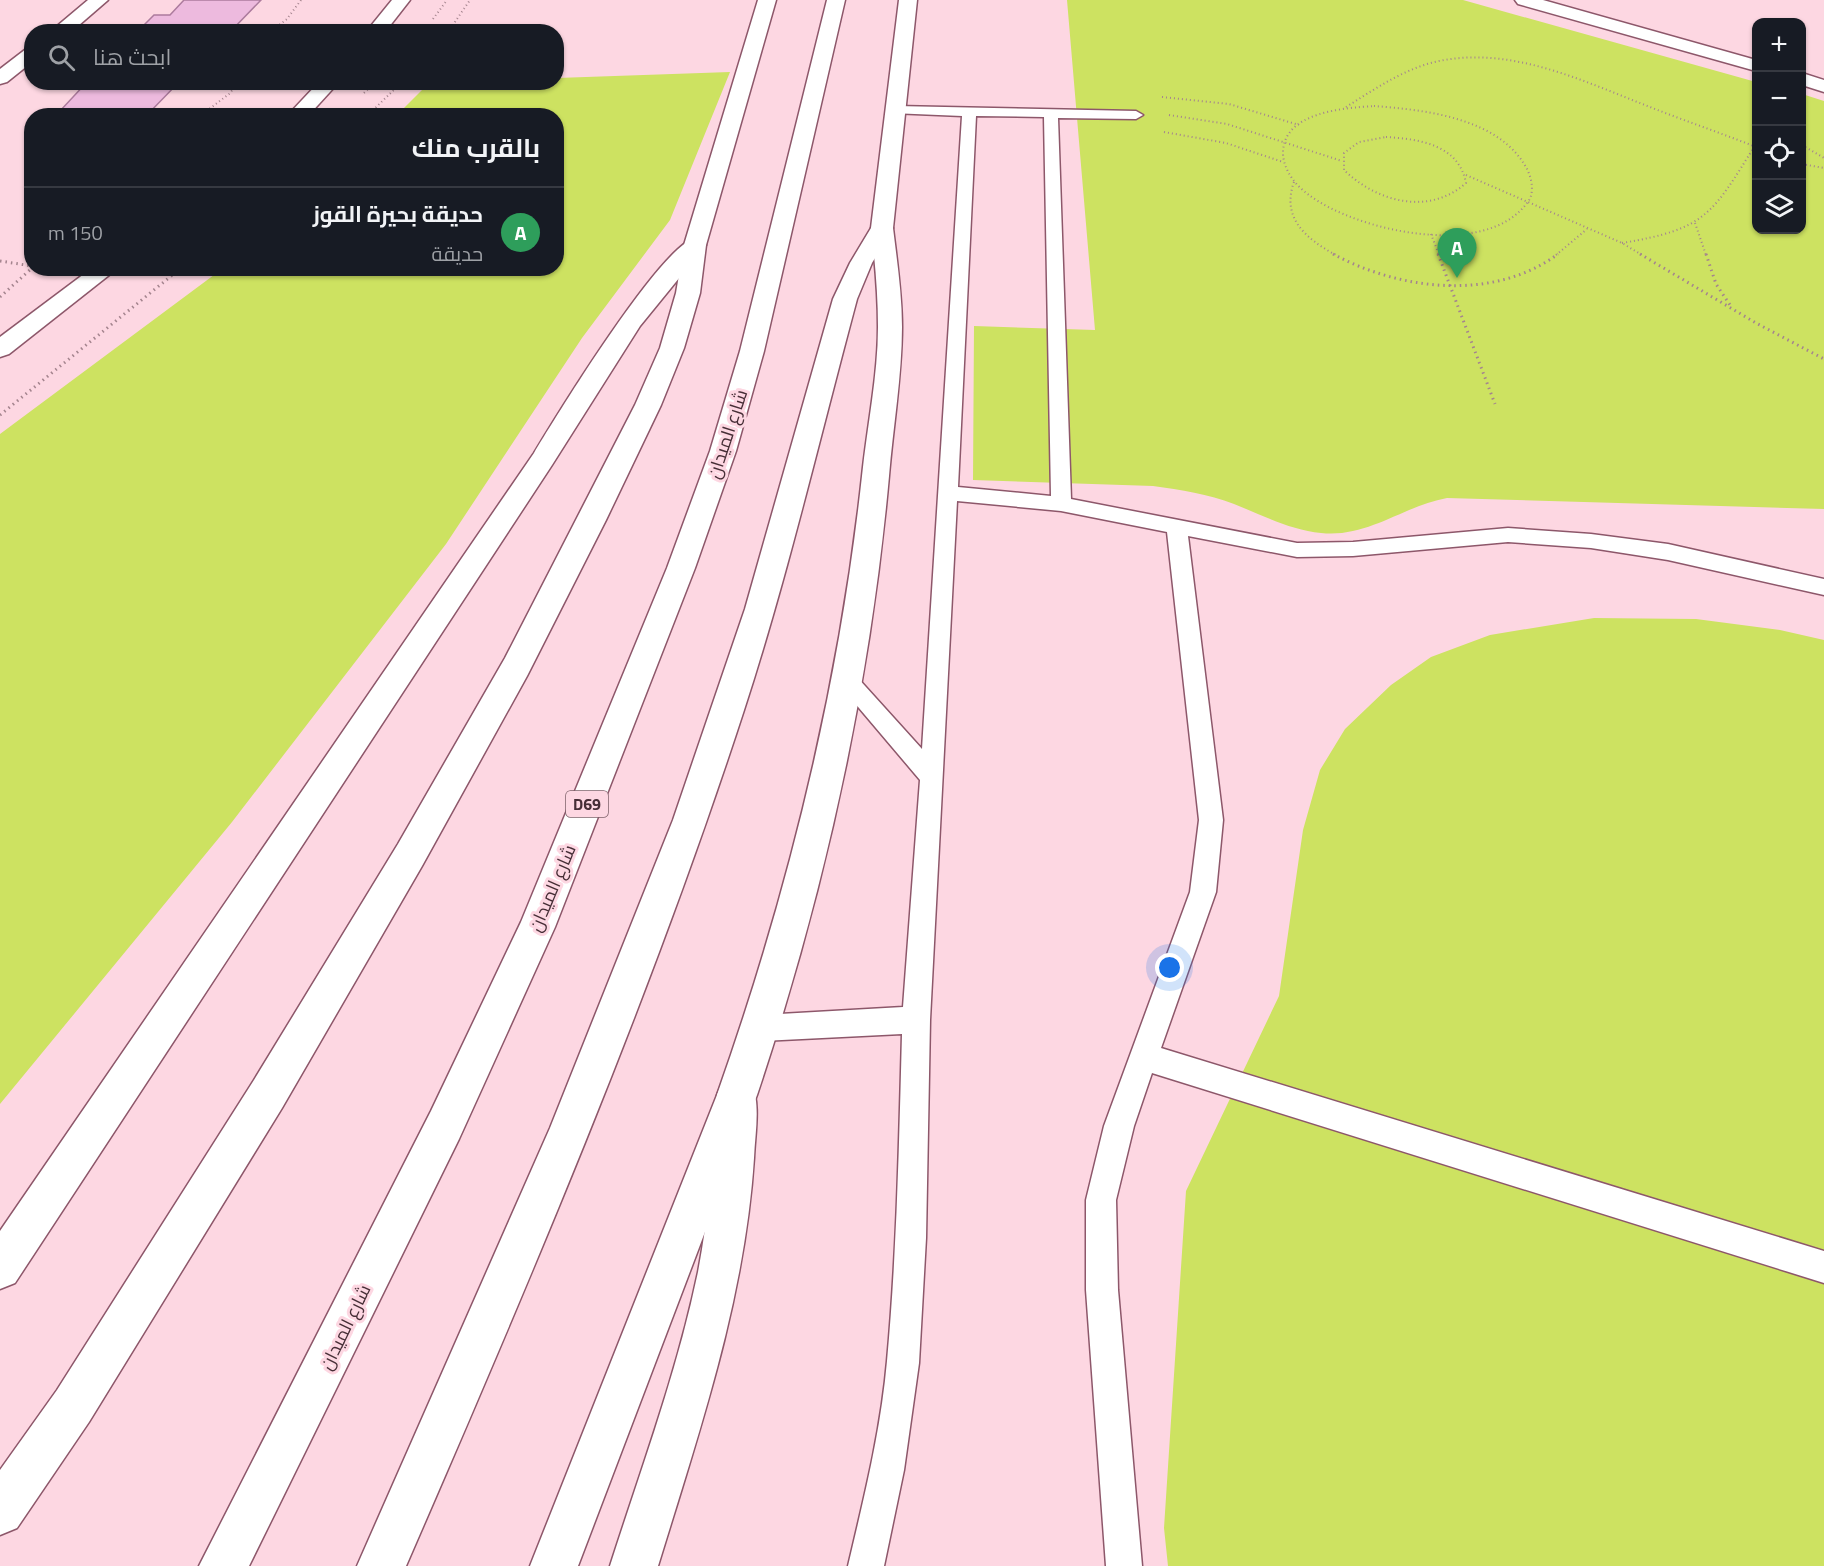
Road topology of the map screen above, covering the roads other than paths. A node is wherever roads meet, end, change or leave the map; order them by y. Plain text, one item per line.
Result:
1 (99, 0) edge
2 (401, 0) edge
3 (767, 0) edge
4 (836, 0) edge
5 (908, 0) edge
6 (1524, 0) edge
7 (69, 24) edge
8 (382, 24) edge
9 (24, 59) edge
10 (1752, 65) edge
11 (0, 78) edge
12 (1806, 80) edge
13 (1824, 86) edge
14 (322, 90) edge
15 (304, 108) edge
16 (896, 110) junction
17 (969, 111) junction
18 (1051, 113) junction
19 (1136, 115) road end
20 (882, 228) junction
21 (695, 245) junction
22 (96, 276) edge
23 (0, 349) edge
24 (948, 493) junction
25 (1061, 504) junction
26 (1177, 528) junction
27 (1824, 586) edge
28 (848, 682) junction
29 (932, 777) junction
30 (916, 1020) junction
31 (760, 1028) junction
32 (1144, 1057) junction
33 (120, 1092) junction
34 (737, 1095) junction
35 (0, 1229) edge
36 (1824, 1267) edge
37 (0, 1268) edge
38 (0, 1511) edge
39 (223, 1566) edge
40 (381, 1566) edge
41 (554, 1566) edge
42 (634, 1566) edge
43 (866, 1566) edge
44 (1124, 1566) edge

1 - 7 main road
2 - 8 main road
3 - 21 main road
4 - 39 main road, شارع الميدان / D69
5 - 16 main road
6 - 10 main road
9 - 11 main road
12 - 13 main road
14 - 15 main road
16 - 17 lane
16 - 20 main road
17 - 18 lane
17 - 24 lane
18 - 19 lane
18 - 25 lane
20 - 28 main road
20 - 40 main road
21 - 33 main road
21 - 38 main road
22 - 23 main road
24 - 25 lane
24 - 29 lane
25 - 26 lane
26 - 27 lane
26 - 32 lane
28 - 29 lane
28 - 31 main road
29 - 30 lane
30 - 31 lane
30 - 43 lane
31 - 34 main road
32 - 36 lane
32 - 44 lane
33 - 35 main road
33 - 37 main road
34 - 41 main road
34 - 42 main road

